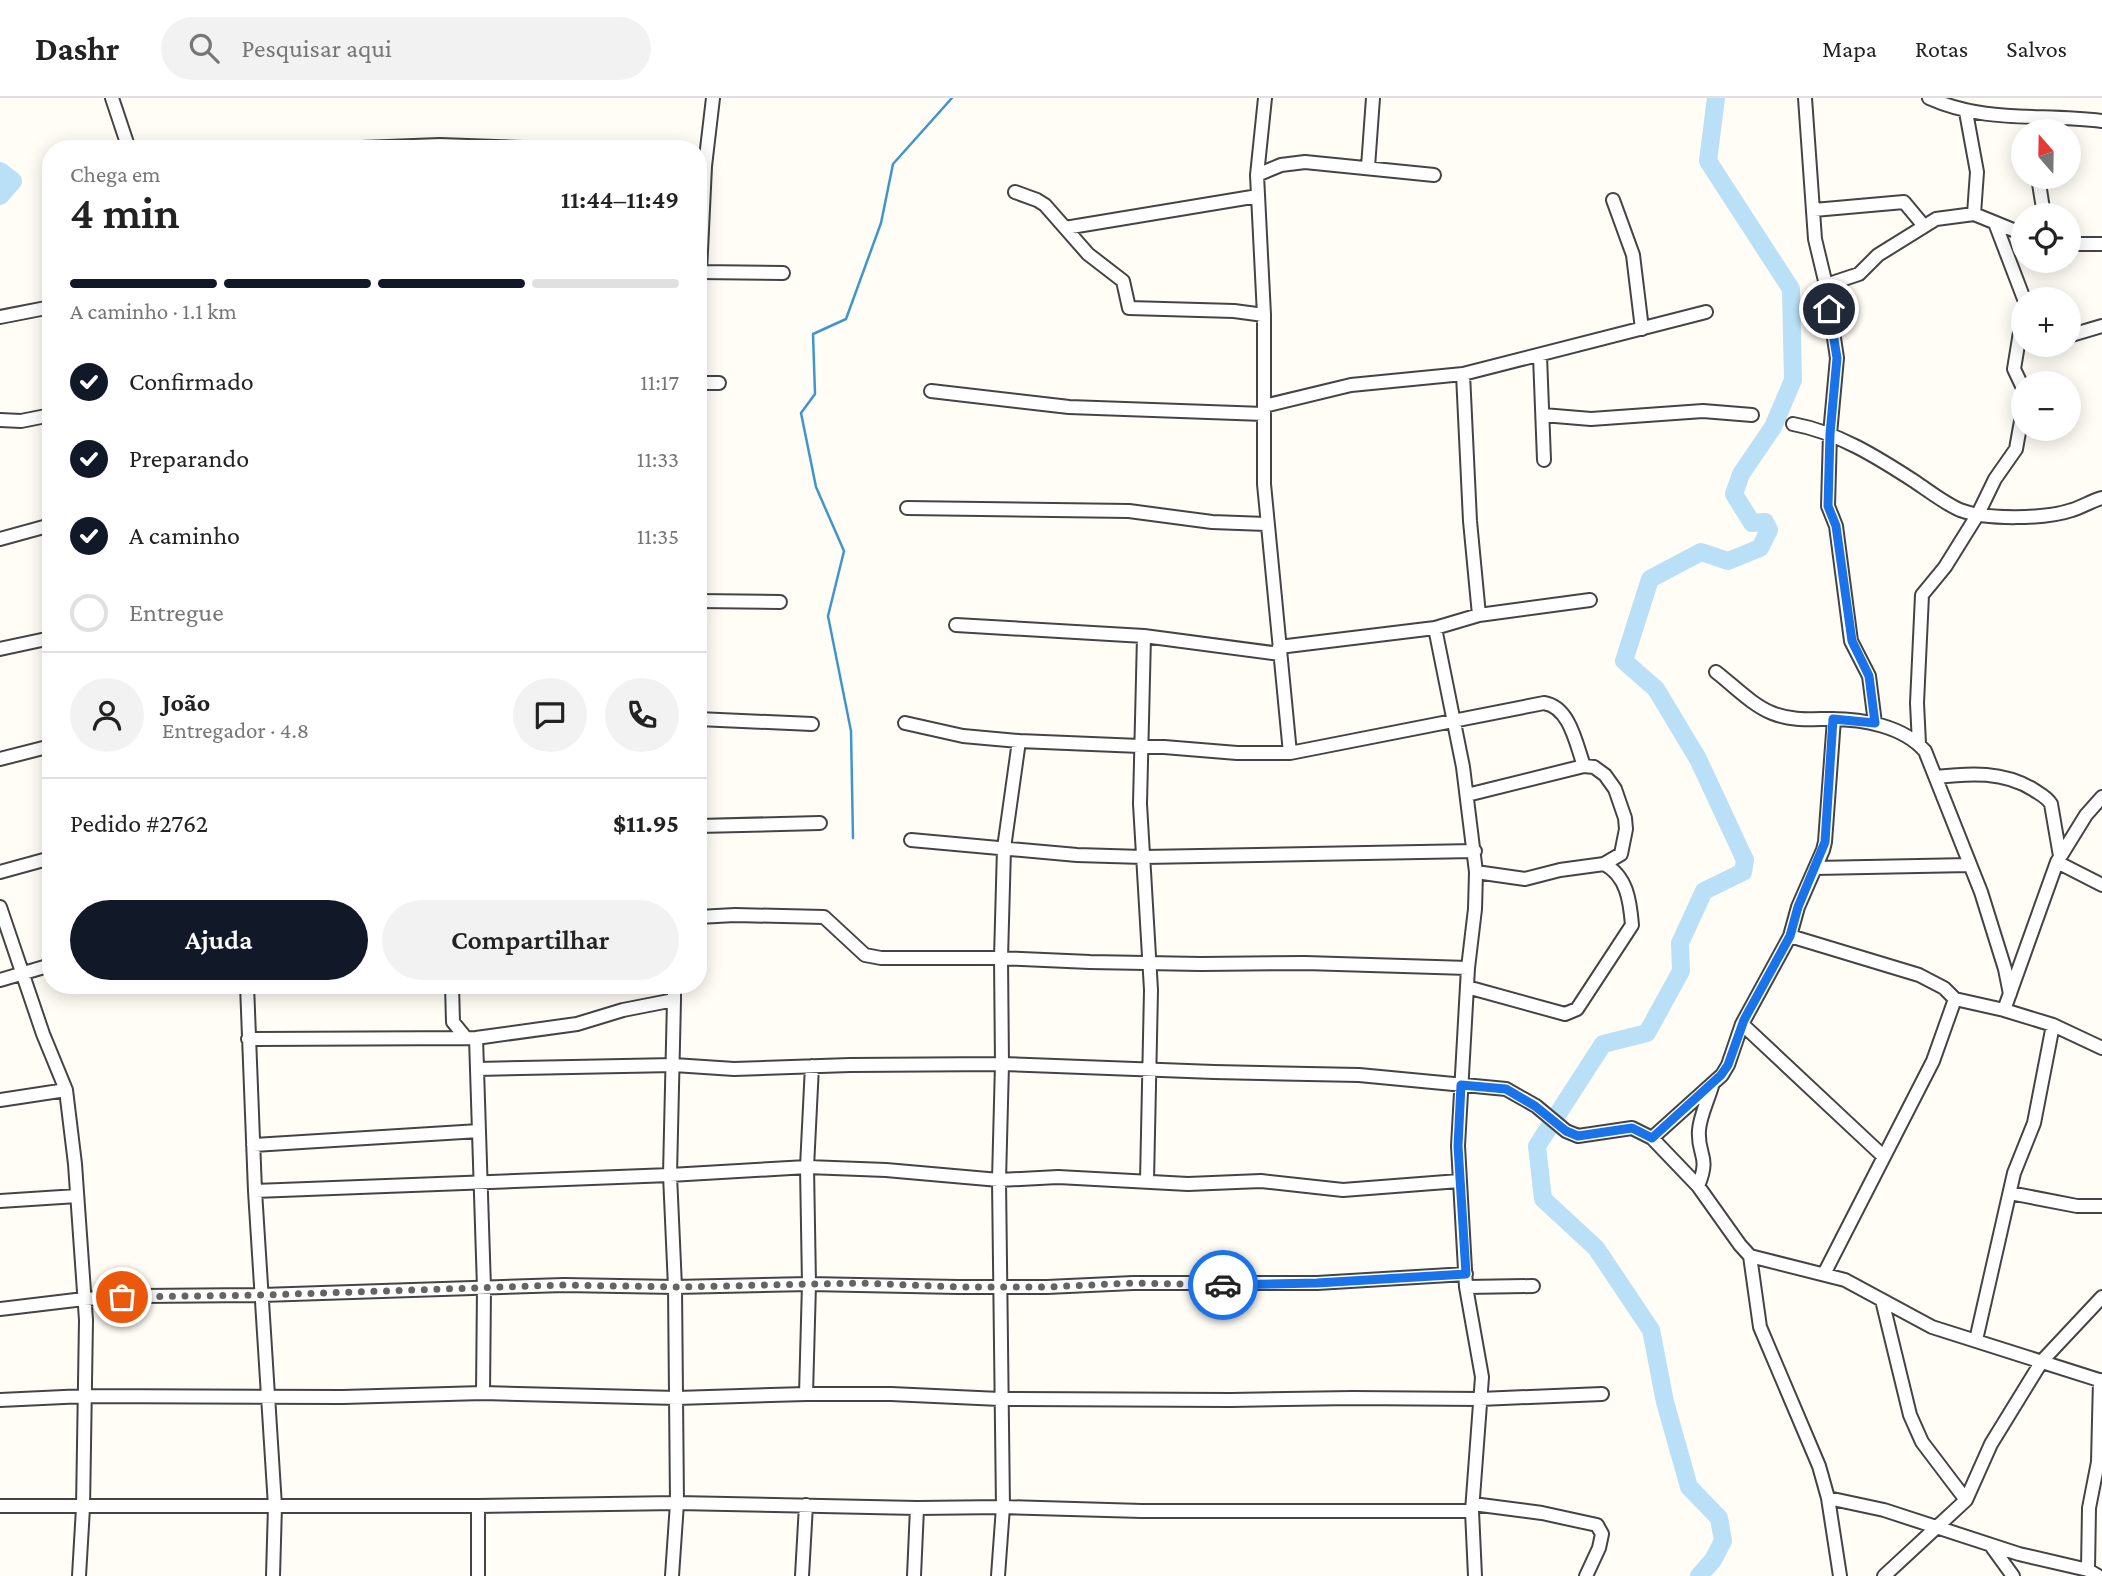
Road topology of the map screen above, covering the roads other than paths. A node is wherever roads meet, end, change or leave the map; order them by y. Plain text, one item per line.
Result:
1 (112, 98) edge
2 (713, 98) edge
3 (1265, 98) edge
4 (1373, 98) edge
5 (1805, 98) edge
6 (1929, 98) edge
7 (1966, 112) junction
8 (2011, 120) edge
9 (2102, 121) edge
10 (2081, 122) edge
11 (126, 140) edge
12 (706, 140) edge
13 (1368, 167) junction
14 (1257, 175) junction
15 (1434, 175) dead end
16 (1016, 192) dead end
17 (1258, 196) junction
18 (1613, 200) dead end
19 (1814, 210) junction
20 (1974, 214) junction
21 (1996, 223) junction
22 (1924, 226) junction
23 (1065, 229) junction
24 (2011, 229) edge
25 (2081, 244) edge
26 (2102, 244) edge
27 (707, 272) edge
28 (783, 273) dead end
29 (1826, 285) junction
30 (2020, 287) edge
31 (42, 309) edge
32 (1706, 312) dead end
33 (1264, 315) junction
34 (0, 317) edge
35 (2102, 326) edge
36 (1642, 329) junction
37 (2081, 332) edge
38 (1540, 356) junction
39 (1463, 374) junction
40 (707, 383) edge
41 (719, 383) dead end
42 (930, 391) dead end
43 (1264, 410) junction
44 (1543, 415) junction
45 (1752, 415) dead end
46 (42, 417) edge
47 (0, 420) edge
48 (1793, 424) dead end
49 (1830, 434) junction
50 (2017, 441) edge
51 (1544, 460) dead end
52 (2102, 498) edge
53 (907, 508) dead end
54 (1978, 514) junction
55 (1266, 524) junction
56 (42, 527) edge
57 (0, 539) edge
58 (1590, 600) dead end
59 (707, 601) edge
60 (780, 601) dead end
61 (1479, 615) junction
62 (956, 625) dead end
63 (1435, 628) junction
64 (1144, 636) junction
65 (42, 640) edge
66 (0, 649) edge
67 (1279, 651) junction
68 (1716, 672) dead end
69 (707, 719) edge
70 (1833, 719) junction
71 (1452, 722) junction
72 (905, 723) dead end
73 (1875, 723) junction
74 (812, 724) dead end
75 (1019, 741) junction
76 (1919, 744) junction
77 (1140, 747) junction
78 (42, 748) edge
79 (1290, 753) junction
80 (0, 759) edge
81 (1584, 766) junction
82 (1936, 776) junction
83 (1467, 795) junction
84 (2102, 797) edge
85 (820, 822) dead end
86 (707, 826) edge
87 (911, 840) dead end
88 (1004, 848) junction
89 (1475, 851) junction
90 (1143, 857) junction
91 (2059, 859) junction
92 (42, 860) edge
93 (1604, 864) junction
94 (1970, 865) junction
95 (1815, 868) junction
96 (0, 872) edge
97 (1476, 872) junction
98 (2102, 885) edge
99 (0, 906) edge
100 (707, 917) edge
101 (1790, 936) junction
102 (1001, 958) junction
103 (1149, 963) junction
104 (42, 968) edge
105 (1468, 968) junction
106 (23, 973) junction
107 (0, 980) edge
108 (1467, 987) junction
109 (247, 994) edge
110 (452, 994) edge
111 (674, 994) edge
112 (2010, 994) junction
113 (1955, 999) junction
114 (674, 1000) junction
115 (2004, 1010) junction
116 (453, 1022) junction
117 (1742, 1024) junction
118 (2053, 1025) junction
119 (471, 1038) junction
120 (248, 1039) junction
121 (439, 1039) junction
122 (2102, 1048) edge
123 (1002, 1064) junction
124 (674, 1065) junction
125 (812, 1066) junction
126 (477, 1069) junction
127 (1149, 1070) junction
128 (1461, 1085) junction
129 (1712, 1086) junction
130 (66, 1090) junction
131 (0, 1100) edge
132 (479, 1131) junction
133 (1652, 1138) junction
134 (253, 1145) junction
135 (1883, 1156) junction
136 (807, 1167) junction
137 (670, 1175) junction
138 (999, 1180) junction
139 (481, 1181) junction
140 (1147, 1181) junction
141 (1459, 1181) junction
142 (1698, 1186) junction
143 (255, 1191) junction
144 (2010, 1193) junction
145 (77, 1196) junction
146 (0, 1201) edge
147 (2102, 1206) edge
148 (1750, 1256) junction
149 (1824, 1274) junction
150 (1466, 1281) junction
151 (808, 1284) junction
152 (1001, 1286) junction
153 (1533, 1286) dead end
154 (676, 1287) junction
155 (484, 1289) junction
156 (262, 1295) junction
157 (2102, 1297) edge
158 (84, 1299) junction
159 (1882, 1300) junction
160 (0, 1309) edge
161 (1976, 1340) junction
162 (2042, 1362) junction
163 (2101, 1381) edge
164 (483, 1393) junction
165 (806, 1394) junction
166 (1602, 1394) dead end
167 (85, 1396) junction
168 (268, 1398) junction
169 (677, 1398) junction
170 (0, 1399) edge
171 (1000, 1399) junction
172 (1480, 1399) junction
173 (1828, 1498) junction
174 (1966, 1500) junction
175 (677, 1503) junction
176 (806, 1505) junction
177 (0, 1506) edge
178 (275, 1506) junction
179 (478, 1506) junction
180 (83, 1507) junction
181 (1003, 1507) junction
182 (917, 1508) junction
183 (1473, 1508) junction
184 (1936, 1527) junction
185 (1992, 1547) junction
186 (2093, 1573) edge
187 (79, 1576) edge
188 (273, 1576) edge
189 (478, 1576) edge
190 (672, 1576) edge
191 (802, 1576) edge
192 (914, 1576) edge
193 (998, 1576) edge
194 (1475, 1576) edge
195 (1586, 1576) edge
196 (1840, 1576) edge
197 (1884, 1576) edge
198 (2013, 1576) edge

1 - 11 street
2 - 12 street
3 - 14 street
4 - 13 street
5 - 19 street
6 - 7 street
7 - 8 street
7 - 20 street
9 - 10 street
13 - 14 street
13 - 15 street
14 - 17 street
16 - 23 street
17 - 23 street
17 - 33 street
18 - 36 street
19 - 22 street
19 - 29 street
20 - 21 street
20 - 22 street
21 - 24 street
21 - 30 street
22 - 29 street
23 - 33 street
25 - 26 street
27 - 28 street
29 - 49 street
31 - 34 street
32 - 36 street
33 - 43 street
35 - 37 street
36 - 38 street
38 - 39 street
38 - 44 street
39 - 43 street
39 - 61 street
40 - 41 street
42 - 43 street
43 - 55 street
44 - 45 street
44 - 51 street
46 - 47 street
48 - 49 street
49 - 54 street
49 - 73 street
50 - 54 street
52 - 54 street
53 - 55 street
54 - 76 street
55 - 67 street
56 - 57 street
58 - 61 street
59 - 60 street
61 - 63 street
62 - 64 street
63 - 67 street
63 - 71 street
64 - 67 street
64 - 77 street
65 - 66 street
67 - 79 street
68 - 70 street
69 - 74 street
70 - 73 street
70 - 95 street
71 - 79 street
71 - 81 street
71 - 83 street
72 - 75 street
73 - 76 street
75 - 77 street
75 - 88 street
76 - 82 street
77 - 79 street
77 - 90 street
78 - 80 street
81 - 83 street
81 - 93 street
82 - 91 street
82 - 94 street
83 - 89 street
84 - 91 street
85 - 86 street
87 - 88 street
88 - 90 street
88 - 102 street
89 - 90 street
89 - 97 street
90 - 103 street
91 - 98 street
91 - 112 street
92 - 96 street
93 - 97 street
93 - 108 street
94 - 95 street
94 - 112 street
95 - 101 street
97 - 105 street
99 - 106 street
100 - 102 street
101 - 113 street
101 - 117 street
102 - 103 street
102 - 123 street
103 - 105 street
103 - 127 street
104 - 106 street
105 - 108 street
106 - 107 street
106 - 130 street
108 - 128 street
109 - 120 street
110 - 116 street
111 - 114 street
112 - 115 street
113 - 115 street
113 - 135 street
114 - 119 street
114 - 124 street
115 - 118 street
116 - 119 street
116 - 121 street
117 - 129 street
117 - 135 street
118 - 122 street
118 - 144 street
119 - 121 street
119 - 126 street
120 - 121 street
120 - 134 street
123 - 125 street
123 - 127 street
123 - 138 street
124 - 125 street
124 - 126 street
124 - 137 street
125 - 136 street
126 - 132 street
127 - 128 street
127 - 140 street
128 - 133 street
128 - 141 street
129 - 133 street
129 - 142 street
130 - 131 street
130 - 145 street
132 - 134 street
132 - 139 street
133 - 142 street
134 - 143 street
135 - 149 street
136 - 137 street
136 - 138 street
136 - 151 street
137 - 139 street
137 - 154 street
138 - 140 street
138 - 152 street
139 - 143 street
139 - 155 street
140 - 141 street
141 - 150 street
142 - 148 street
143 - 156 street
144 - 147 street
144 - 161 street
145 - 146 street
145 - 158 street
148 - 149 street
148 - 173 street
149 - 159 street
150 - 152 street
150 - 153 street
150 - 172 street
151 - 152 street
151 - 154 street
151 - 165 street
152 - 171 street
154 - 155 street
154 - 169 street
155 - 156 street
155 - 164 street
156 - 158 street
156 - 168 street
157 - 162 street
158 - 160 street
158 - 167 street
159 - 161 street
159 - 174 street
161 - 162 street
162 - 163 street
162 - 174 street
163 - 186 street
164 - 168 street
164 - 169 street
165 - 169 street
165 - 171 street
166 - 172 street
167 - 168 street
167 - 170 street
167 - 180 street
168 - 178 street
169 - 175 street
171 - 172 street
171 - 181 street
172 - 183 street
173 - 184 street
173 - 196 street
174 - 184 street
175 - 176 street
175 - 179 street
175 - 190 street
176 - 182 street
176 - 191 street
177 - 180 street
178 - 179 street
178 - 180 street
178 - 188 street
179 - 189 street
180 - 187 street
181 - 182 street
181 - 183 street
181 - 193 street
182 - 192 street
183 - 194 street
183 - 195 street
184 - 185 street
184 - 197 street
185 - 186 street
185 - 198 street

